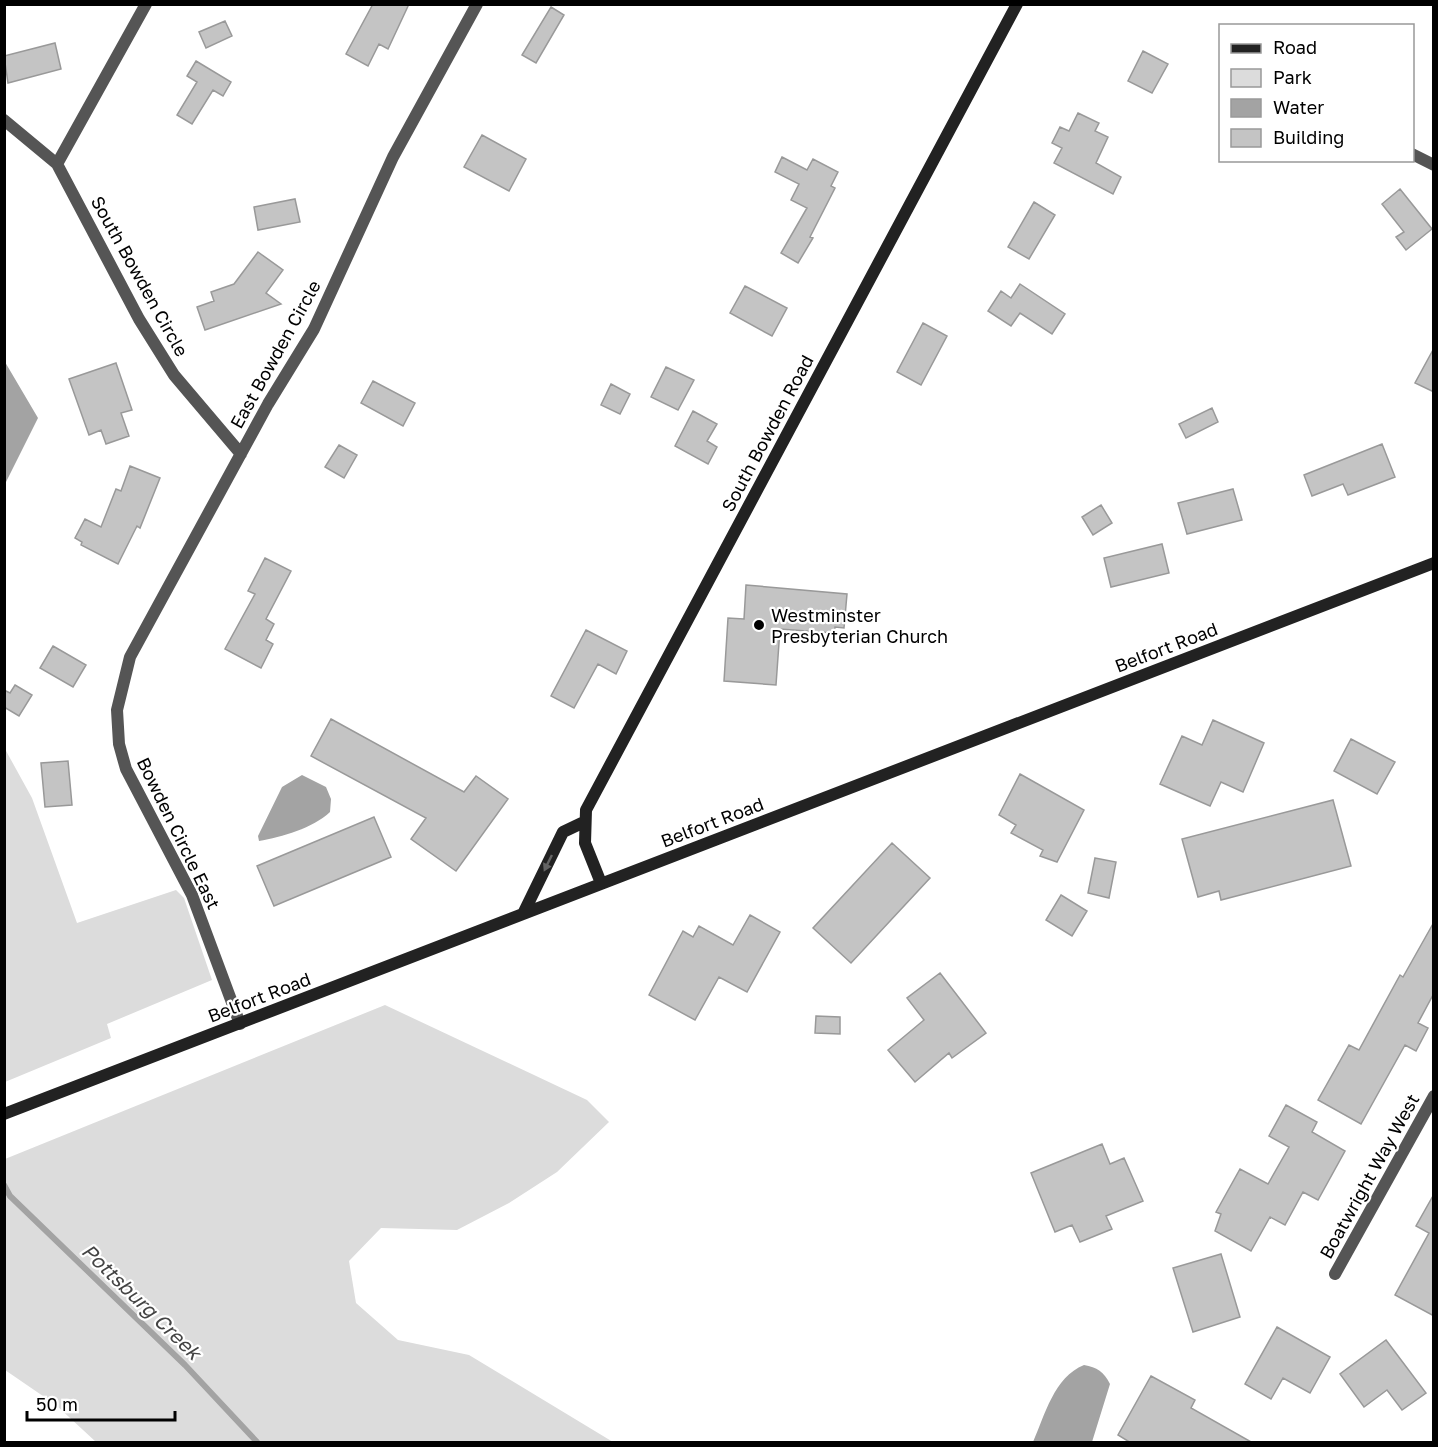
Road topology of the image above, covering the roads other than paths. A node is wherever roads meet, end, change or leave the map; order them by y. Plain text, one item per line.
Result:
1 (146, 4) edge
2 (477, 4) edge
3 (1017, 4) edge
4 (4, 120) edge
5 (1414, 155) edge
6 (57, 164) junction
7 (1434, 165) edge
8 (241, 454) junction
9 (1434, 563) edge
10 (121, 688) joint
11 (584, 822) junction
12 (601, 883) junction
13 (523, 914) junction
14 (240, 1024) junction
15 (1434, 1096) edge
16 (4, 1114) edge
17 (1335, 1274) dead end

1 - 6 street
2 - 8 street, East Bowden Circle
3 - 11 main road, South Bowden Road
4 - 6 street, South Bowden Circle
5 - 7 street
6 - 8 street, South Bowden Circle
8 - 10 street, East Bowden Circle
9 - 12 main road, Belfort Road
10 - 14 street, Bowden Circle East
11 - 12 main road, South Bowden Road
11 -> 13 main road
12 - 13 main road, Belfort Road
13 - 14 main road, Belfort Road
14 - 16 main road, Belfort Road
15 - 17 street, Boatwright Way West

